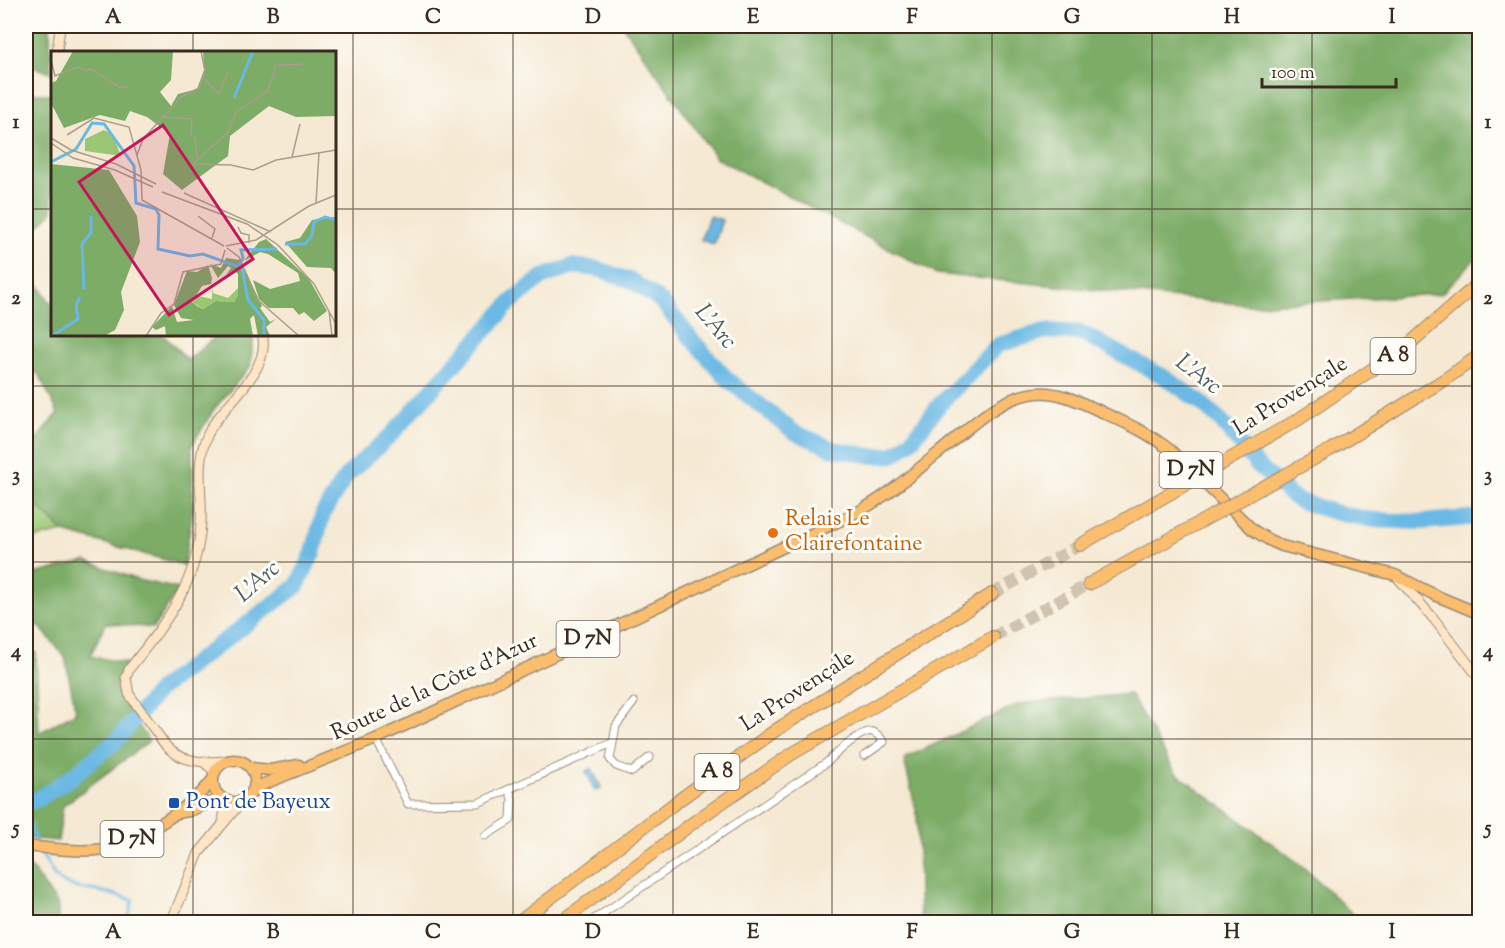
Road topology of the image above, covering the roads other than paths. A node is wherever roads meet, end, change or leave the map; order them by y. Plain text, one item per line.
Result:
1 (60, 26) edge
2 (57, 51) edge
3 (1479, 282) edge
4 (262, 336) edge
5 (1479, 355) edge
6 (1080, 544) tunnel mouth
7 (1395, 575) junction
8 (1089, 584) tunnel mouth
9 (992, 594) tunnel mouth
10 (1479, 614) edge
11 (993, 637) tunnel mouth
12 (1479, 679) edge
13 (634, 702) dead end
14 (376, 739) junction
15 (612, 743) junction
16 (864, 756) dead end
17 (650, 757) dead end
18 (226, 761) junction
19 (205, 763) junction
20 (320, 763) junction
21 (251, 768) junction
22 (214, 775) junction
23 (509, 789) junction
24 (252, 792) junction
25 (224, 799) junction
26 (242, 801) junction
27 (177, 813) junction
28 (223, 822) junction
29 (485, 836) dead end
30 (26, 846) edge
31 (171, 922) edge
32 (519, 922) edge
33 (561, 922) edge
34 (590, 922) edge

1 - 2 street
3 - 6 highway, La Provençale / A 8, bridge
4 - 19 street
5 - 8 highway, A 8, bridge
7 - 10 main road, Route de la Côte d'Azur / D 7N
7 - 12 street
7 - 14 main road, Route de la Côte d'Azur / D 7N
9 - 32 highway, La Provençale / A 8
11 - 33 highway, A 8
13 - 15 street
14 - 20 main road, Route de la Côte d'Azur / D 7N
14 - 23 street
15 - 17 street
15 - 23 street
16 - 34 street
18 - 19 street
18 - 21 main road
18 - 22 main road
19 - 22 street
20 - 21 main road, Route de la Côte d'Azur / D 7N
20 - 24 main road, Route de la Côte d'Azur / D 7N
21 - 24 main road
22 - 25 main road
22 - 27 main road, D 7N
23 - 29 street
24 - 26 main road
25 - 26 main road
25 - 27 main road, D 7N
25 - 28 street
26 - 28 street
27 - 30 main road, D 7N
28 - 31 street

